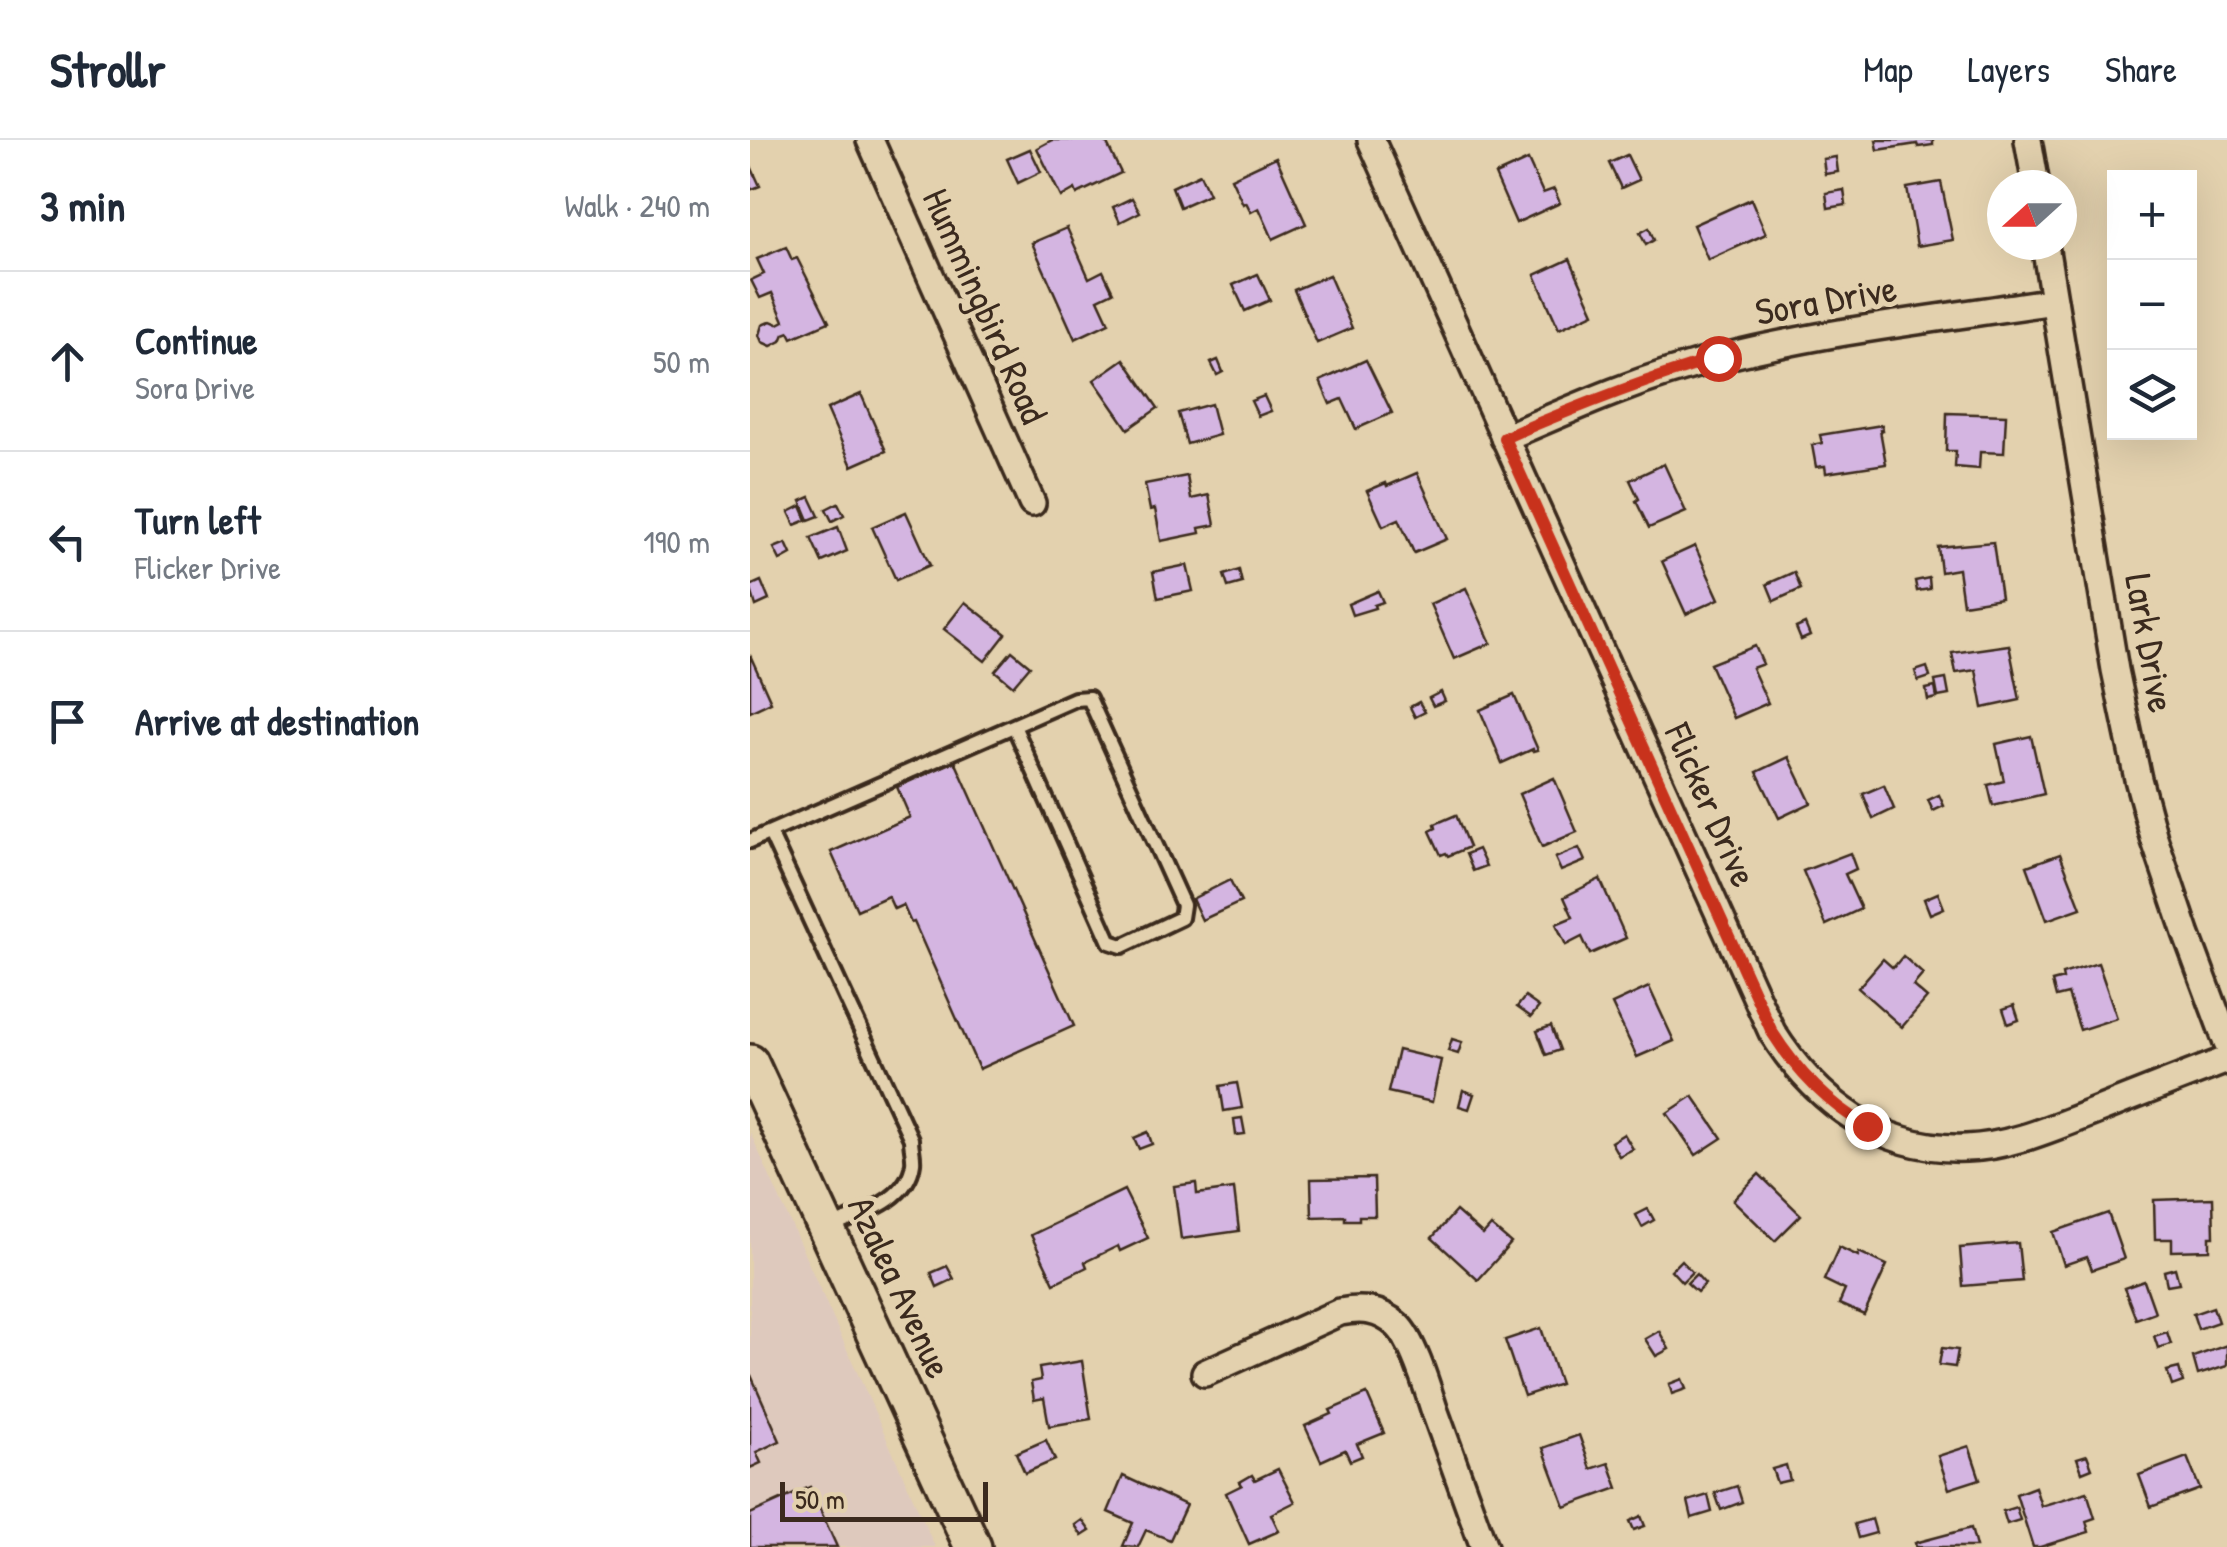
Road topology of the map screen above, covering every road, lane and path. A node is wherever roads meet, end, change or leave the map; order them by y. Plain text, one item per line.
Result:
1 (870, 140) edge
2 (1371, 140) edge
3 (2028, 140) edge
4 (2033, 170) edge
5 (2047, 260) edge
6 (2054, 301) junction
7 (1504, 438) junction
8 (1032, 503) dead end
9 (1014, 726) junction
10 (770, 833) junction
11 (750, 842) edge
12 (2227, 1043) edge
13 (2227, 1060) edge
14 (750, 1063) edge
15 (826, 1229) junction
16 (1205, 1372) dead end
17 (973, 1547) edge
18 (1484, 1547) edge

1 - 8 street, Hummingbird Road
2 - 7 street, Flicker Drive
3 - 4 street
5 - 6 street, Lark Drive
6 - 7 street, Sora Drive
6 - 12 street, Lark Drive
7 - 13 street, Flicker Drive
9 - 9 lane
9 - 10 lane
10 - 11 lane
10 - 15 lane
14 - 15 main road, Azalea Avenue
15 - 17 main road, Azalea Avenue
16 - 18 street

